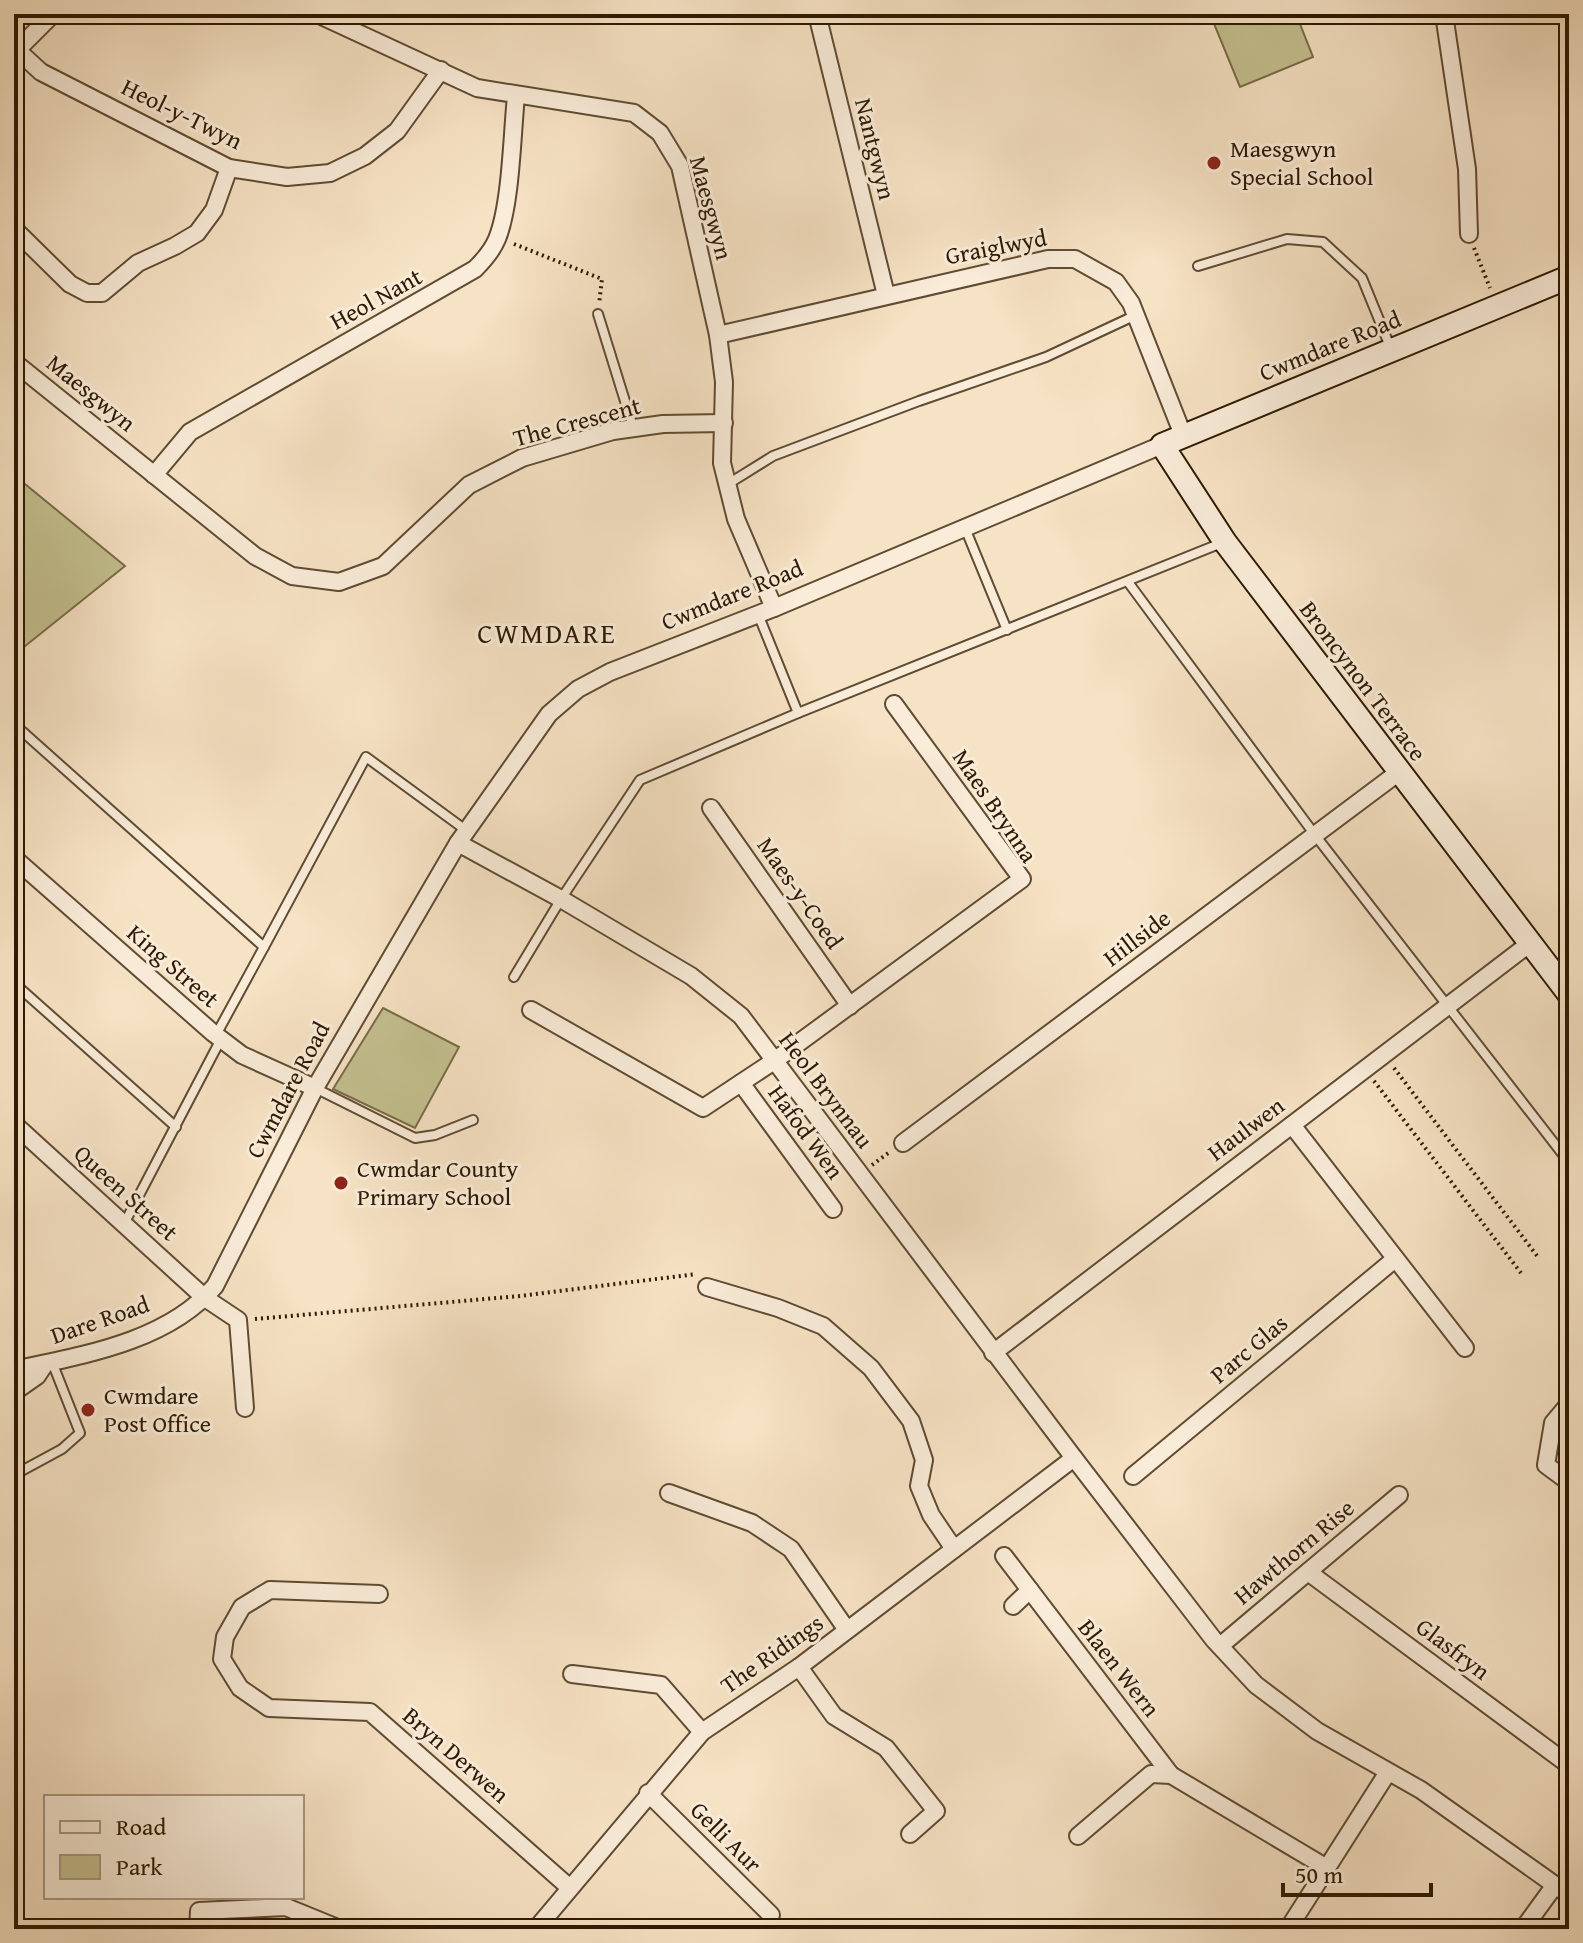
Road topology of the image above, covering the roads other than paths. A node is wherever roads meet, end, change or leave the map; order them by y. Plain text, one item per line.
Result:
1 (53, 14) edge
2 (317, 14) edge
3 (817, 14) edge
4 (1444, 14) edge
5 (15, 52) edge
6 (441, 70) junction
7 (516, 96) junction
8 (229, 168) junction
9 (14, 229) edge
10 (1469, 234) road end
11 (1198, 266) dead end
12 (1569, 277) edge
13 (886, 295) junction
14 (598, 314) road end
15 (1136, 315) junction
16 (718, 335) junction
17 (1391, 350) junction
18 (14, 362) edge
19 (724, 423) junction
20 (633, 428) junction
21 (1183, 435) junction
22 (1162, 445) junction
23 (154, 475) junction
24 (728, 484) junction
25 (965, 528) junction
26 (1225, 542) junction
27 (339, 582) joint
28 (1128, 582) junction
29 (766, 611) junction
30 (1007, 630) junction
31 (894, 704) dead end
32 (798, 713) junction
33 (14, 724) edge
34 (1399, 772) junction
35 (711, 808) dead end
36 (1315, 835) junction
37 (463, 837) junction
38 (14, 858) edge
39 (561, 899) junction
40 (1529, 944) junction
41 (264, 947) junction
42 (514, 977) dead end
43 (14, 983) edge
44 (1569, 994) edge
45 (850, 1006) junction
46 (1448, 1006) junction
47 (531, 1010) dead end
48 (218, 1037) junction
49 (774, 1061) junction
50 (741, 1083) junction
51 (315, 1088) junction
52 (473, 1120) dead end
53 (14, 1124) edge
54 (1292, 1125) junction
55 (176, 1127) junction
56 (903, 1143) road end
57 (1568, 1161) edge
58 (833, 1209) dead end
59 (124, 1224) junction
60 (1395, 1259) junction
61 (707, 1287) road end
62 (205, 1298) junction
63 (1465, 1348) dead end
64 (993, 1353) junction
65 (49, 1363) junction
66 (14, 1370) edge
67 (14, 1392) edge
68 (1569, 1404) edge
69 (245, 1408) dead end
70 (1074, 1458) junction
71 (14, 1475) edge
72 (1133, 1476) dead end
73 (1569, 1482) edge
74 (669, 1493) dead end
75 (1399, 1495) dead end
76 (954, 1549) junction
77 (1004, 1556) dead end
78 (1308, 1572) junction
79 (1030, 1590) junction
80 (379, 1594) dead end
81 (1013, 1606) dead end
82 (847, 1630) junction
83 (1220, 1646) junction
84 (799, 1667) junction
85 (572, 1674) dead end
86 (702, 1732) junction
87 (1569, 1765) edge
88 (1388, 1772) junction
89 (1171, 1775) junction
90 (648, 1793) junction
91 (910, 1834) dead end
92 (1078, 1836) dead end
93 (1327, 1868) junction
94 (1555, 1885) junction
95 (570, 1888) junction
96 (1569, 1895) edge
97 (771, 1915) dead end
98 (198, 1929) edge
99 (340, 1929) edge
100 (536, 1929) edge
101 (1288, 1929) edge
102 (1523, 1929) edge

1 - 5 street
2 - 6 street, Maesgwyn
3 - 13 street, Nantgwyn
4 - 10 street
5 - 8 street, Heol-y-Twyn
6 - 7 street, Maesgwyn
6 - 8 street, Heol-y-Twyn
7 - 16 street, Maesgwyn
7 - 23 street, Heol Nant
8 - 9 street
11 - 17 lane
12 - 17 street, Cwmdare Road
13 - 15 street, Graiglwyd
13 - 16 street, Graiglwyd
14 - 20 lane
15 - 21 street, Graiglwyd
15 - 24 lane
16 - 19 street, Maesgwyn
17 - 21 street, Cwmdare Road
18 - 23 street, Maesgwyn
19 - 20 street, The Crescent
19 - 24 street, Maesgwyn
20 - 27 street, The Crescent
21 - 22 street, Cwmdare Road
22 - 25 street, Cwmdare Road
22 - 26 street, Broncynon Terrace
23 - 27 street, Maesgwyn
24 - 29 street, Maesgwyn
25 - 29 street, Cwmdare Road
25 - 30 lane
26 - 28 lane
26 - 34 street, Broncynon Terrace
28 - 30 lane
28 - 36 lane
29 - 32 lane
29 - 37 street, Cwmdare Road
30 - 32 lane
31 - 45 street, Maes Brynna
32 - 39 lane
33 - 41 lane
34 - 36 street, Hillside
34 - 40 street, Broncynon Terrace
35 - 45 street, Maes-y-Coed
36 - 46 lane
36 - 56 street, Hillside
37 - 39 street, Heol Brynnau
37 - 41 lane
37 - 51 street, Cwmdare Road
38 - 48 street, King Street
39 - 42 lane
39 - 49 street, Heol Brynnau
40 - 44 street, Broncynon Terrace
40 - 46 street, Haulwen
41 - 48 lane
43 - 55 lane
45 - 49 street
46 - 54 street, Haulwen
46 - 57 lane
47 - 50 street
48 - 51 street, King Street
48 - 55 lane
49 - 50 street
49 - 64 street, Heol Brynnau
50 - 58 street, Hafod Wen
51 - 52 lane
51 - 62 street, Cwmdare Road
53 - 59 street, Queen Street
54 - 60 street
54 - 64 street, Haulwen
55 - 59 lane
59 - 62 street, Queen Street
60 - 63 street
60 - 72 street, Parc Glas
61 - 76 street
62 - 65 street, Dare Road
62 - 69 street, Queen Street
64 - 70 street, Heol Brynnau
65 - 66 street
65 - 67 street, Dare Road
65 - 71 lane
68 - 73 street
70 - 76 street, The Ridings
70 - 83 street, Heol Brynnau
74 - 82 street
75 - 78 street, Hawthorn Rise
76 - 82 street, The Ridings
77 - 79 street, Blaen Wern
78 - 83 street, Hawthorn Rise
78 - 87 street, Glasfryn
79 - 81 street
79 - 89 street, Blaen Wern
80 - 95 street, Bryn Derwen
82 - 84 street, The Ridings
83 - 88 street, Heol Brynnau
84 - 86 street, The Ridings
84 - 91 street
85 - 86 street
86 - 90 street, The Ridings
88 - 93 street
88 - 94 street, Heol Brynnau
89 - 92 street
89 - 93 street, Blaen Wern
90 - 95 street, The Ridings
90 - 97 street, Gelli Aur
93 - 101 street
94 - 96 street, Heol Brynnau
94 - 102 street
95 - 100 street, The Ridings
98 - 99 street

